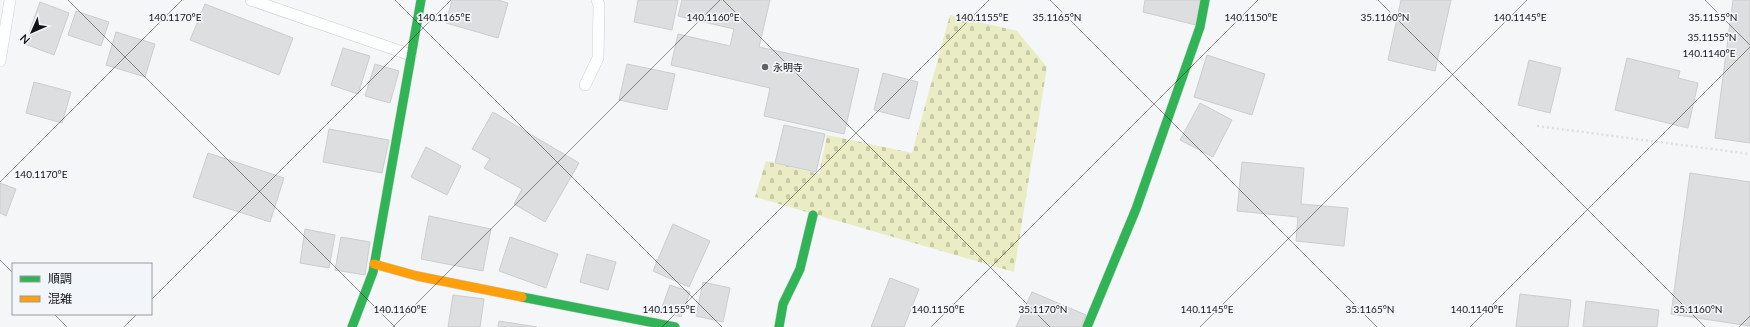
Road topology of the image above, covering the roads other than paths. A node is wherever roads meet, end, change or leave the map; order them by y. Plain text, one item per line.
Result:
1 (10, 0) edge
2 (251, 0) edge
3 (421, 0) edge
4 (597, 0) edge
5 (1205, 0) edge
6 (411, 55) junction
7 (0, 61) edge
8 (585, 85) dead end
9 (813, 215) dead end
10 (374, 264) junction
11 (352, 327) edge
12 (674, 327) edge
13 (779, 327) edge
14 (1087, 327) edge

1 - 7 lane
2 - 6 lane
3 - 6 street
4 - 8 lane
5 - 14 street
6 - 10 street
9 - 13 street
10 - 11 street
10 - 12 street

